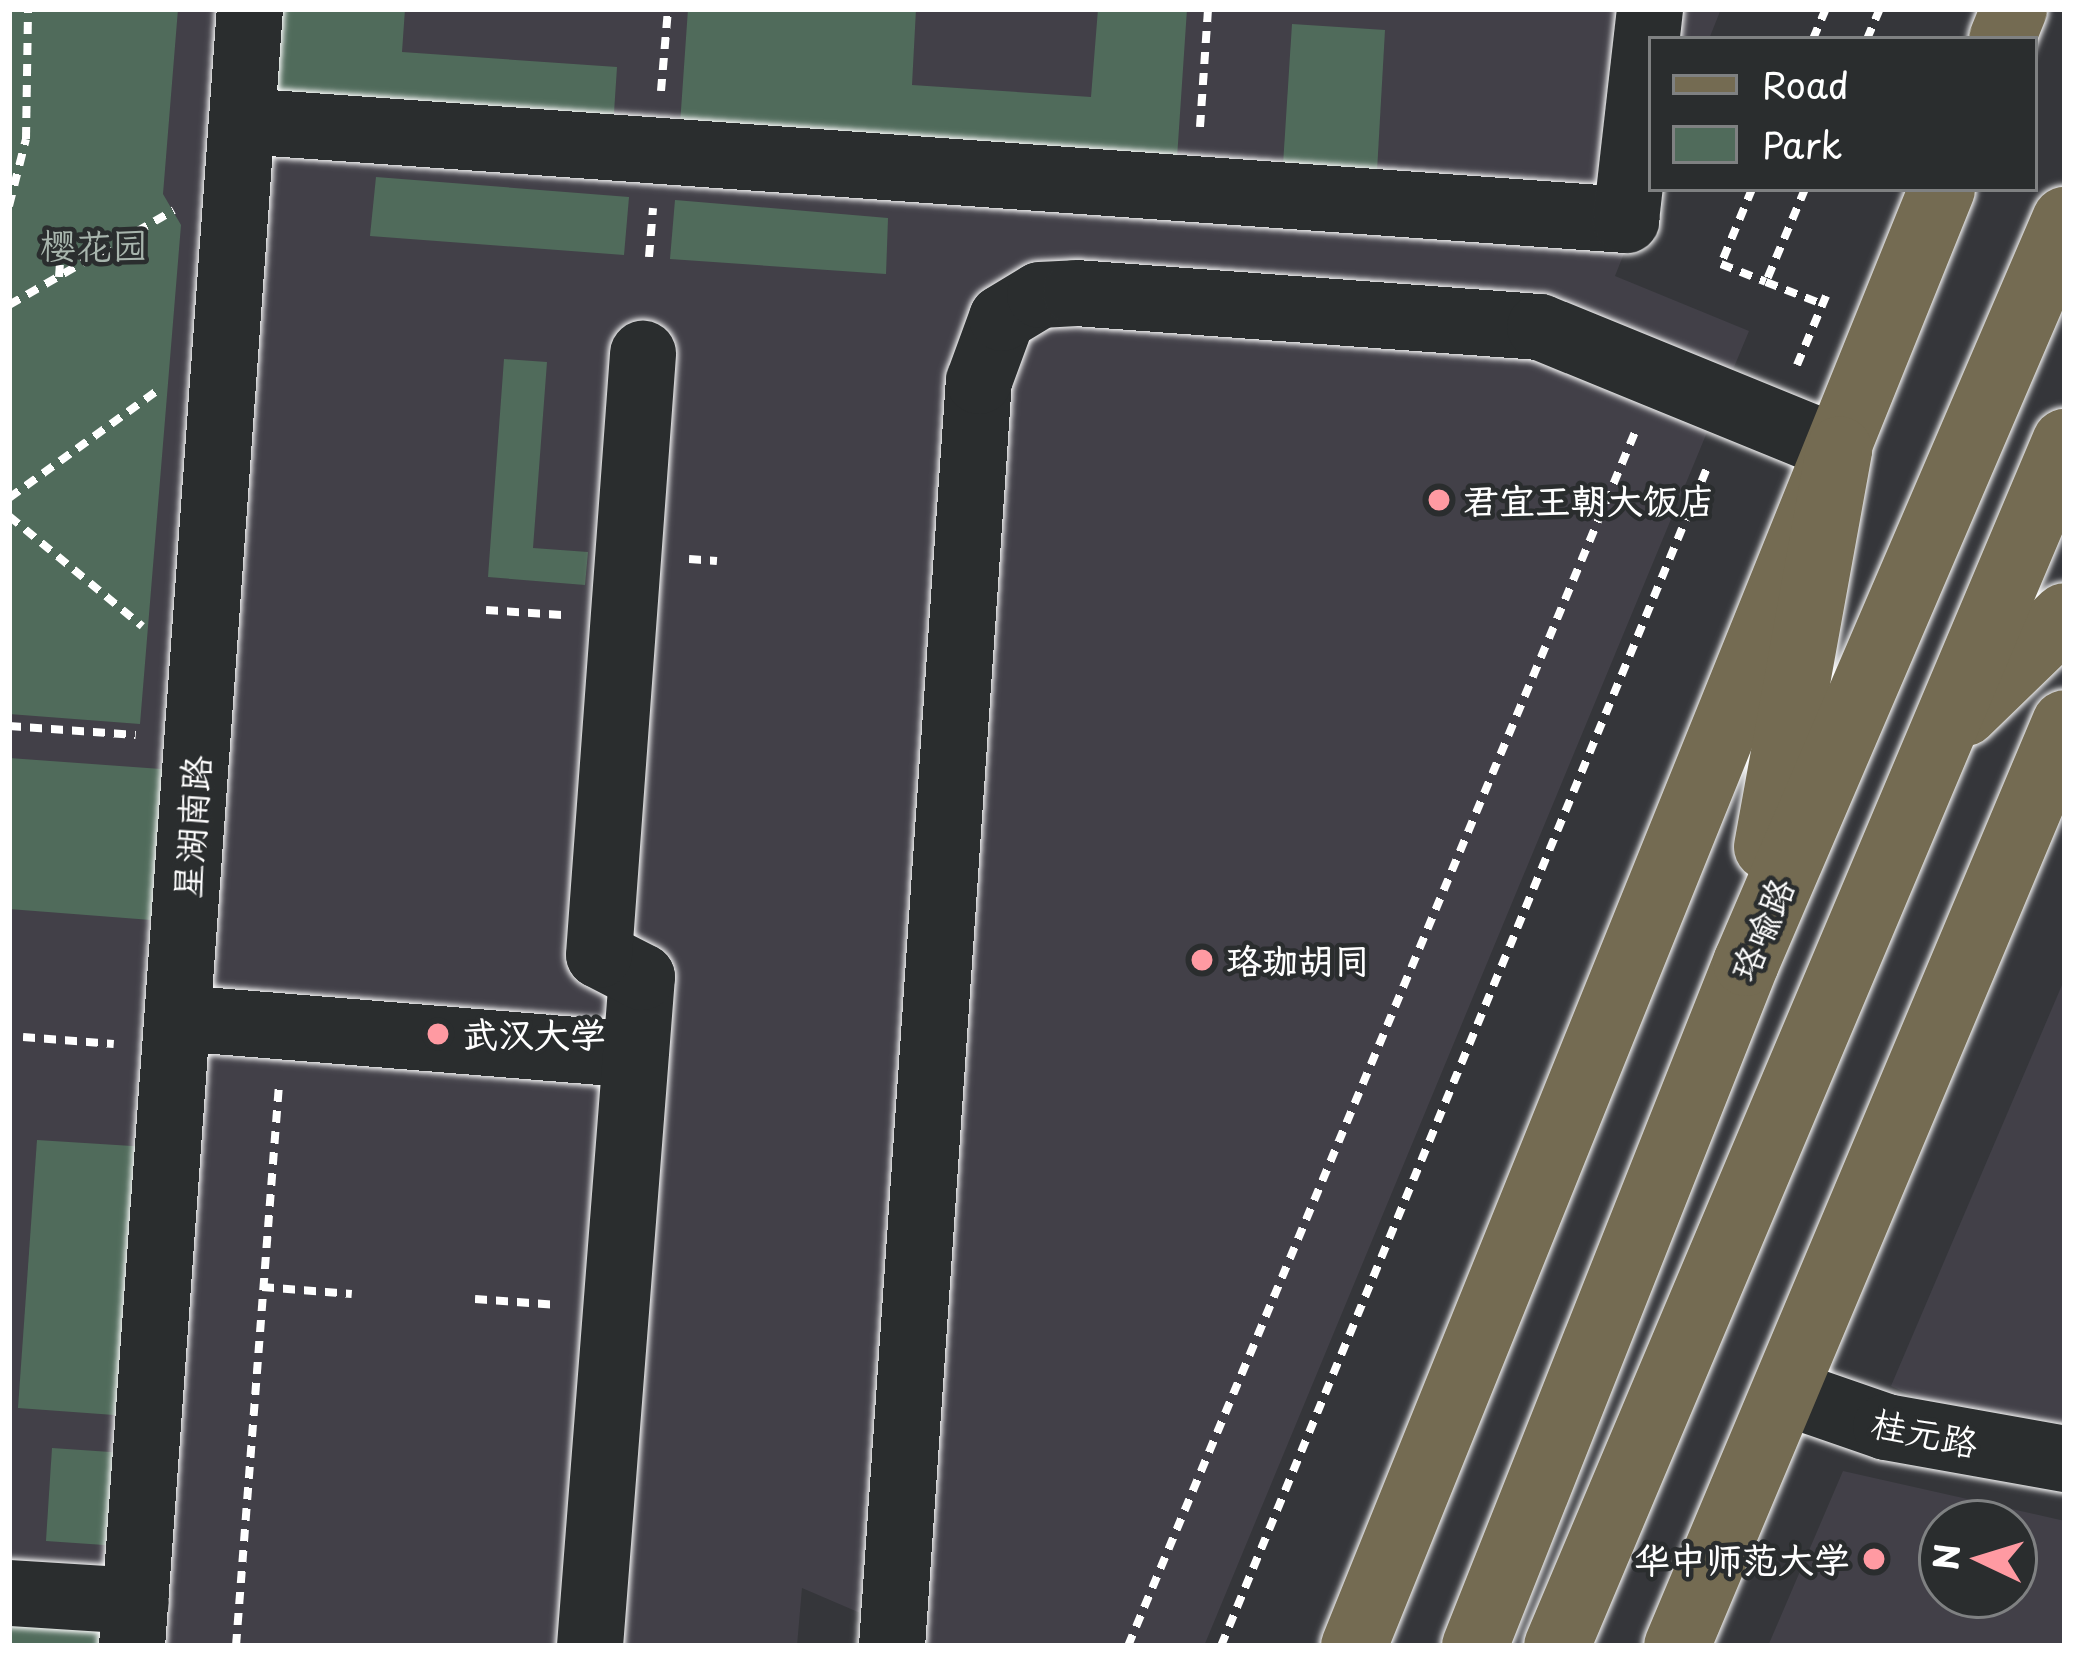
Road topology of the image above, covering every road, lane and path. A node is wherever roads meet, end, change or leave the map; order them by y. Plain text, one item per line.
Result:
1 (28, 9) edge
2 (250, 9) edge
3 (668, 9) edge
4 (1208, 9) edge
5 (1650, 9) edge
6 (242, 121) junction
7 (657, 151) junction
8 (1195, 189) junction
9 (1751, 192) edge
10 (1804, 192) edge
11 (1941, 192) edge
12 (9, 206) edge
13 (2065, 220) edge
14 (155, 221) dead end
15 (61, 245) dead end
16 (59, 278) junction
17 (1766, 281) junction
18 (9, 305) edge
19 (1822, 305) dead end
20 (643, 354) dead end
21 (1659, 376) junction
22 (151, 396) dead end
23 (1732, 406) junction
24 (2065, 442) edge
25 (1839, 449) junction
26 (9, 499) edge
27 (9, 516) edge
28 (486, 610) dead end
29 (2065, 616) edge
30 (623, 620) junction
31 (202, 671) junction
32 (2065, 723) edge
33 (9, 726) edge
34 (1945, 732) junction
35 (197, 740) junction
36 (1746, 963) junction
37 (177, 1033) junction
38 (23, 1037) dead end
39 (636, 1055) junction
40 (275, 1130) dead end
41 (262, 1287) junction
42 (352, 1294) dead end
43 (476, 1299) dead end
44 (616, 1309) junction
45 (1788, 1393) junction
46 (2065, 1460) edge
47 (1533, 1505) junction
48 (9, 1593) edge
49 (134, 1623) edge
50 (236, 1646) edge
51 (590, 1646) edge
52 (892, 1646) edge
53 (1128, 1646) edge
54 (1220, 1646) edge
55 (1354, 1646) edge
56 (1436, 1646) edge
57 (1475, 1646) edge
58 (1558, 1646) edge
59 (1677, 1646) edge

1 - 12 path
2 - 6 street, 星湖南路
3 - 7 path
4 - 8 path
5 - 8 street
6 - 7 street
6 - 31 street, 星湖南路
7 - 8 street
9 - 17 path
10 - 17 path
11 - 25 main road
13 - 36 main road, 珞喻路
14 - 16 path
15 - 16 path
16 - 18 path
17 - 19 path
20 - 30 street
21 - 23 street
21 - 52 street
21 - 53 path
22 - 26 path
23 - 25 street
23 - 54 path
24 - 34 main road
25 - 36 main road
25 - 55 main road
27 - 31 path
28 - 30 path
29 - 34 main road
30 - 39 street
31 - 35 street, 星湖南路
32 - 45 main road
33 - 35 path
34 - 58 main road
35 - 37 street, 星湖南路
36 - 47 main road, 珞喻路
37 - 38 path
37 - 39 street
37 - 49 street, 星湖南路
39 - 44 street
40 - 41 path
41 - 42 path
41 - 50 path
43 - 44 path
44 - 51 street
45 - 46 street, 桂元路
45 - 59 main road
47 - 56 main road
47 - 57 main road, 珞喻路
48 - 49 street

